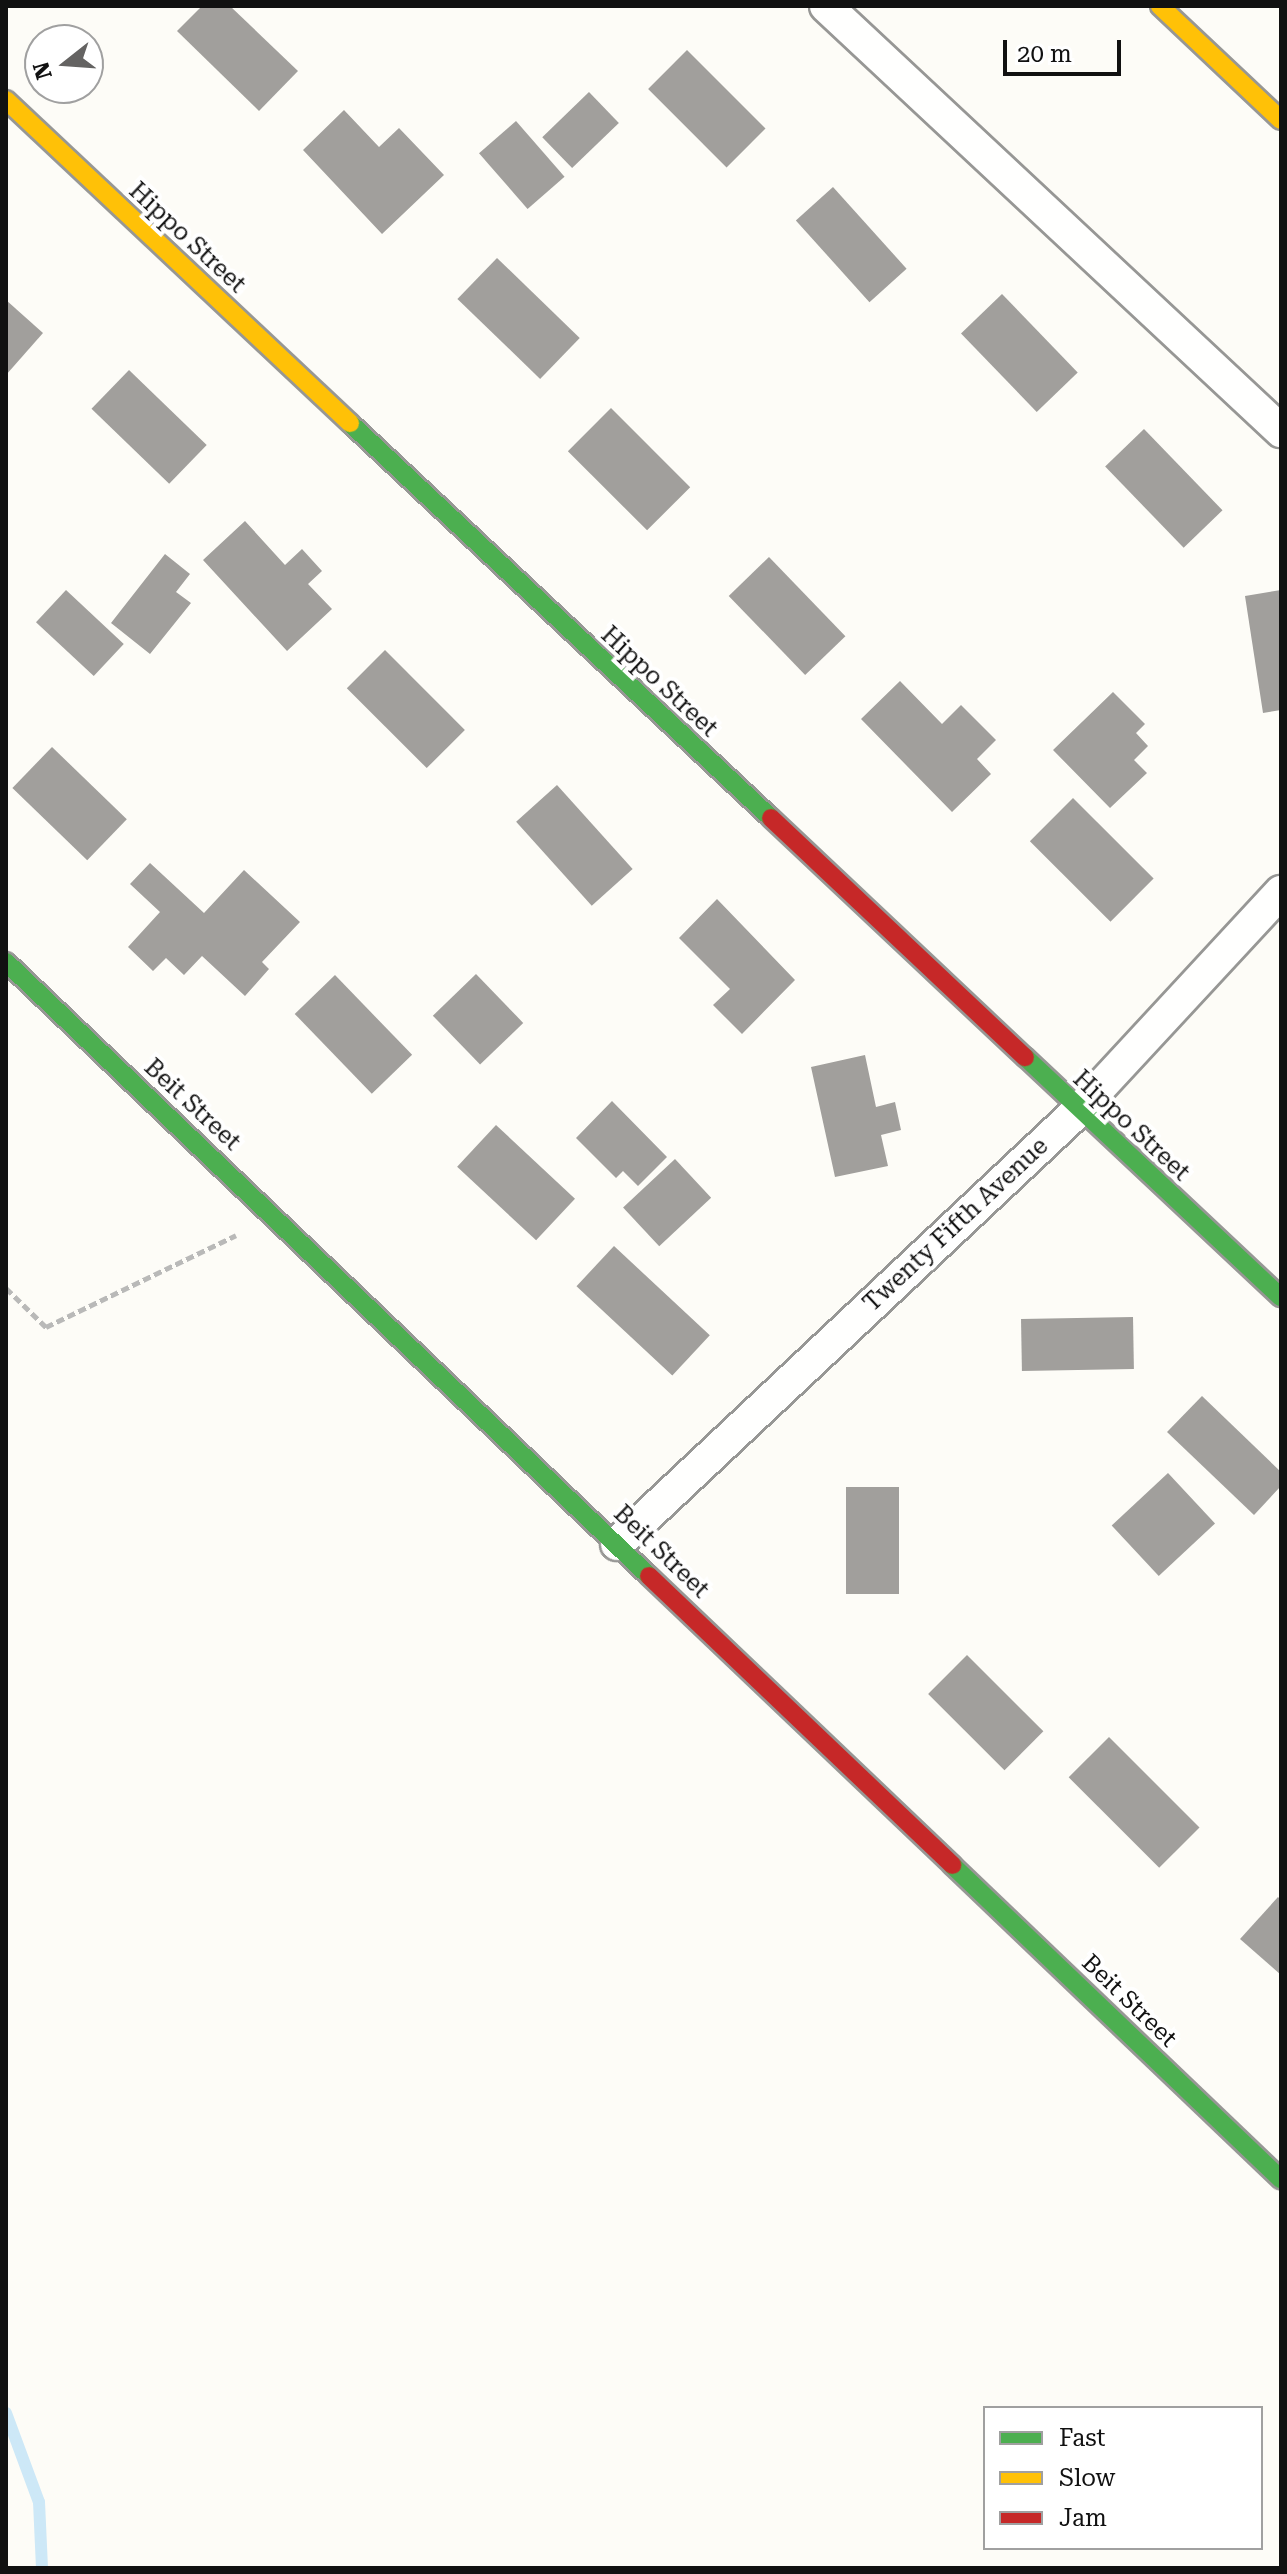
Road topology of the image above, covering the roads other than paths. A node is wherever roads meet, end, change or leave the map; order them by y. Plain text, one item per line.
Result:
1 (826, 6) edge
2 (1160, 6) edge
3 (6, 100) edge
4 (1281, 120) edge
5 (1281, 431) edge
6 (1281, 892) edge
7 (6, 962) edge
8 (1078, 1111) junction
9 (1281, 1297) edge
10 (617, 1544) junction
11 (1281, 2179) edge

1 - 5 street
2 - 4 street
3 - 8 street, Hippo Street
6 - 8 street, Twenty Fifth Avenue
7 - 10 street, Beit Street
8 - 9 street, Hippo Street
8 - 10 street, Twenty Fifth Avenue
10 - 11 street, Beit Street

